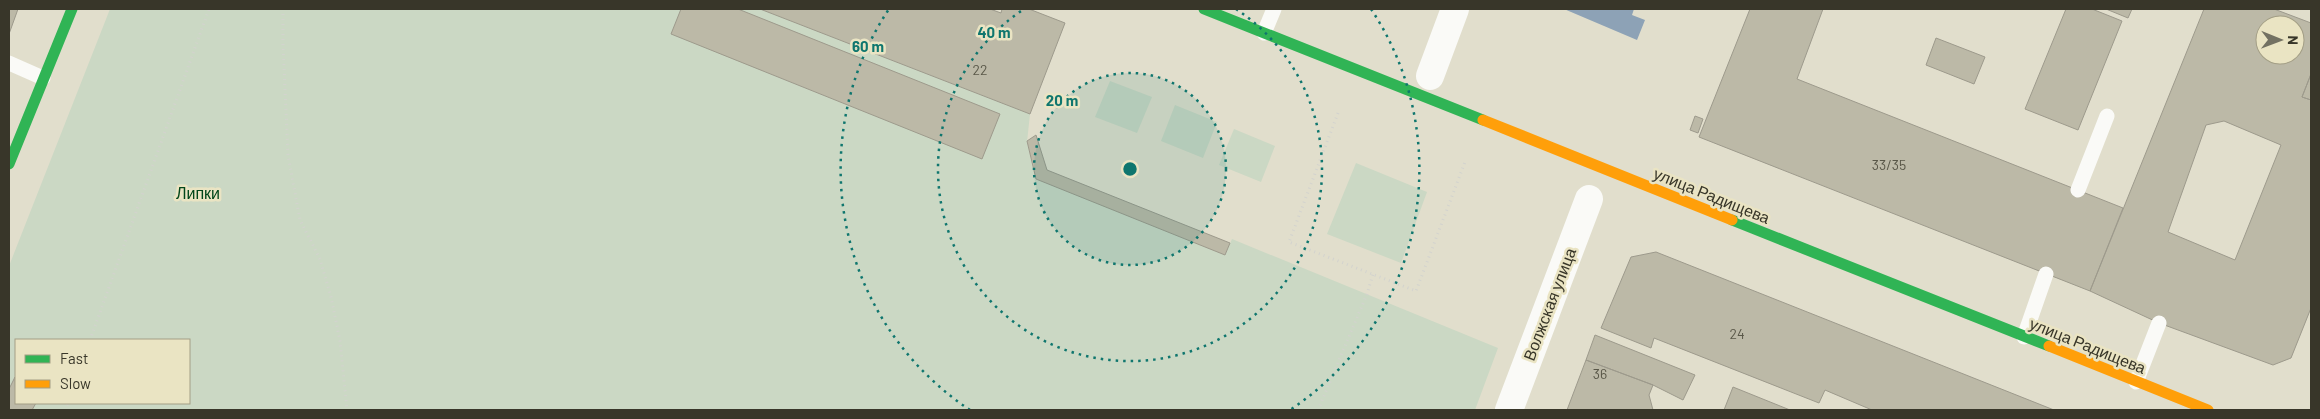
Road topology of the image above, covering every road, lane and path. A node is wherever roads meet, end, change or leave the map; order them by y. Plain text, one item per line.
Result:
1 (72, 9) edge
2 (209, 9) edge
3 (284, 9) edge
4 (1204, 9) edge
5 (1274, 9) edge
6 (1455, 9) edge
7 (1264, 33) junction
8 (9, 63) edge
9 (1430, 76) dead end
10 (44, 78) junction
11 (1338, 113) dead end
12 (2107, 116) dead end
13 (1465, 162) dead end
14 (9, 164) edge
15 (2078, 190) dead end
16 (1589, 199) dead end
17 (1373, 274) junction
18 (2046, 274) dead end
19 (2159, 322) dead end
20 (2024, 337) junction
21 (90, 339) edge
22 (2136, 382) junction
23 (347, 410) edge
24 (1318, 410) edge
25 (1509, 410) edge
26 (2208, 410) edge

1 - 10 street
2 - 21 path
3 - 23 path
4 - 7 street, улица Радищева
5 - 7 lane
6 - 9 street
7 - 20 street, улица Радищева
8 - 10 lane
10 - 14 street
11 - 17 path
12 - 15 lane
13 - 17 path
16 - 25 street, Волжская улица
17 - 24 path
18 - 20 lane
19 - 22 lane
20 - 22 street, улица Радищева
22 - 26 street, улица Радищева

